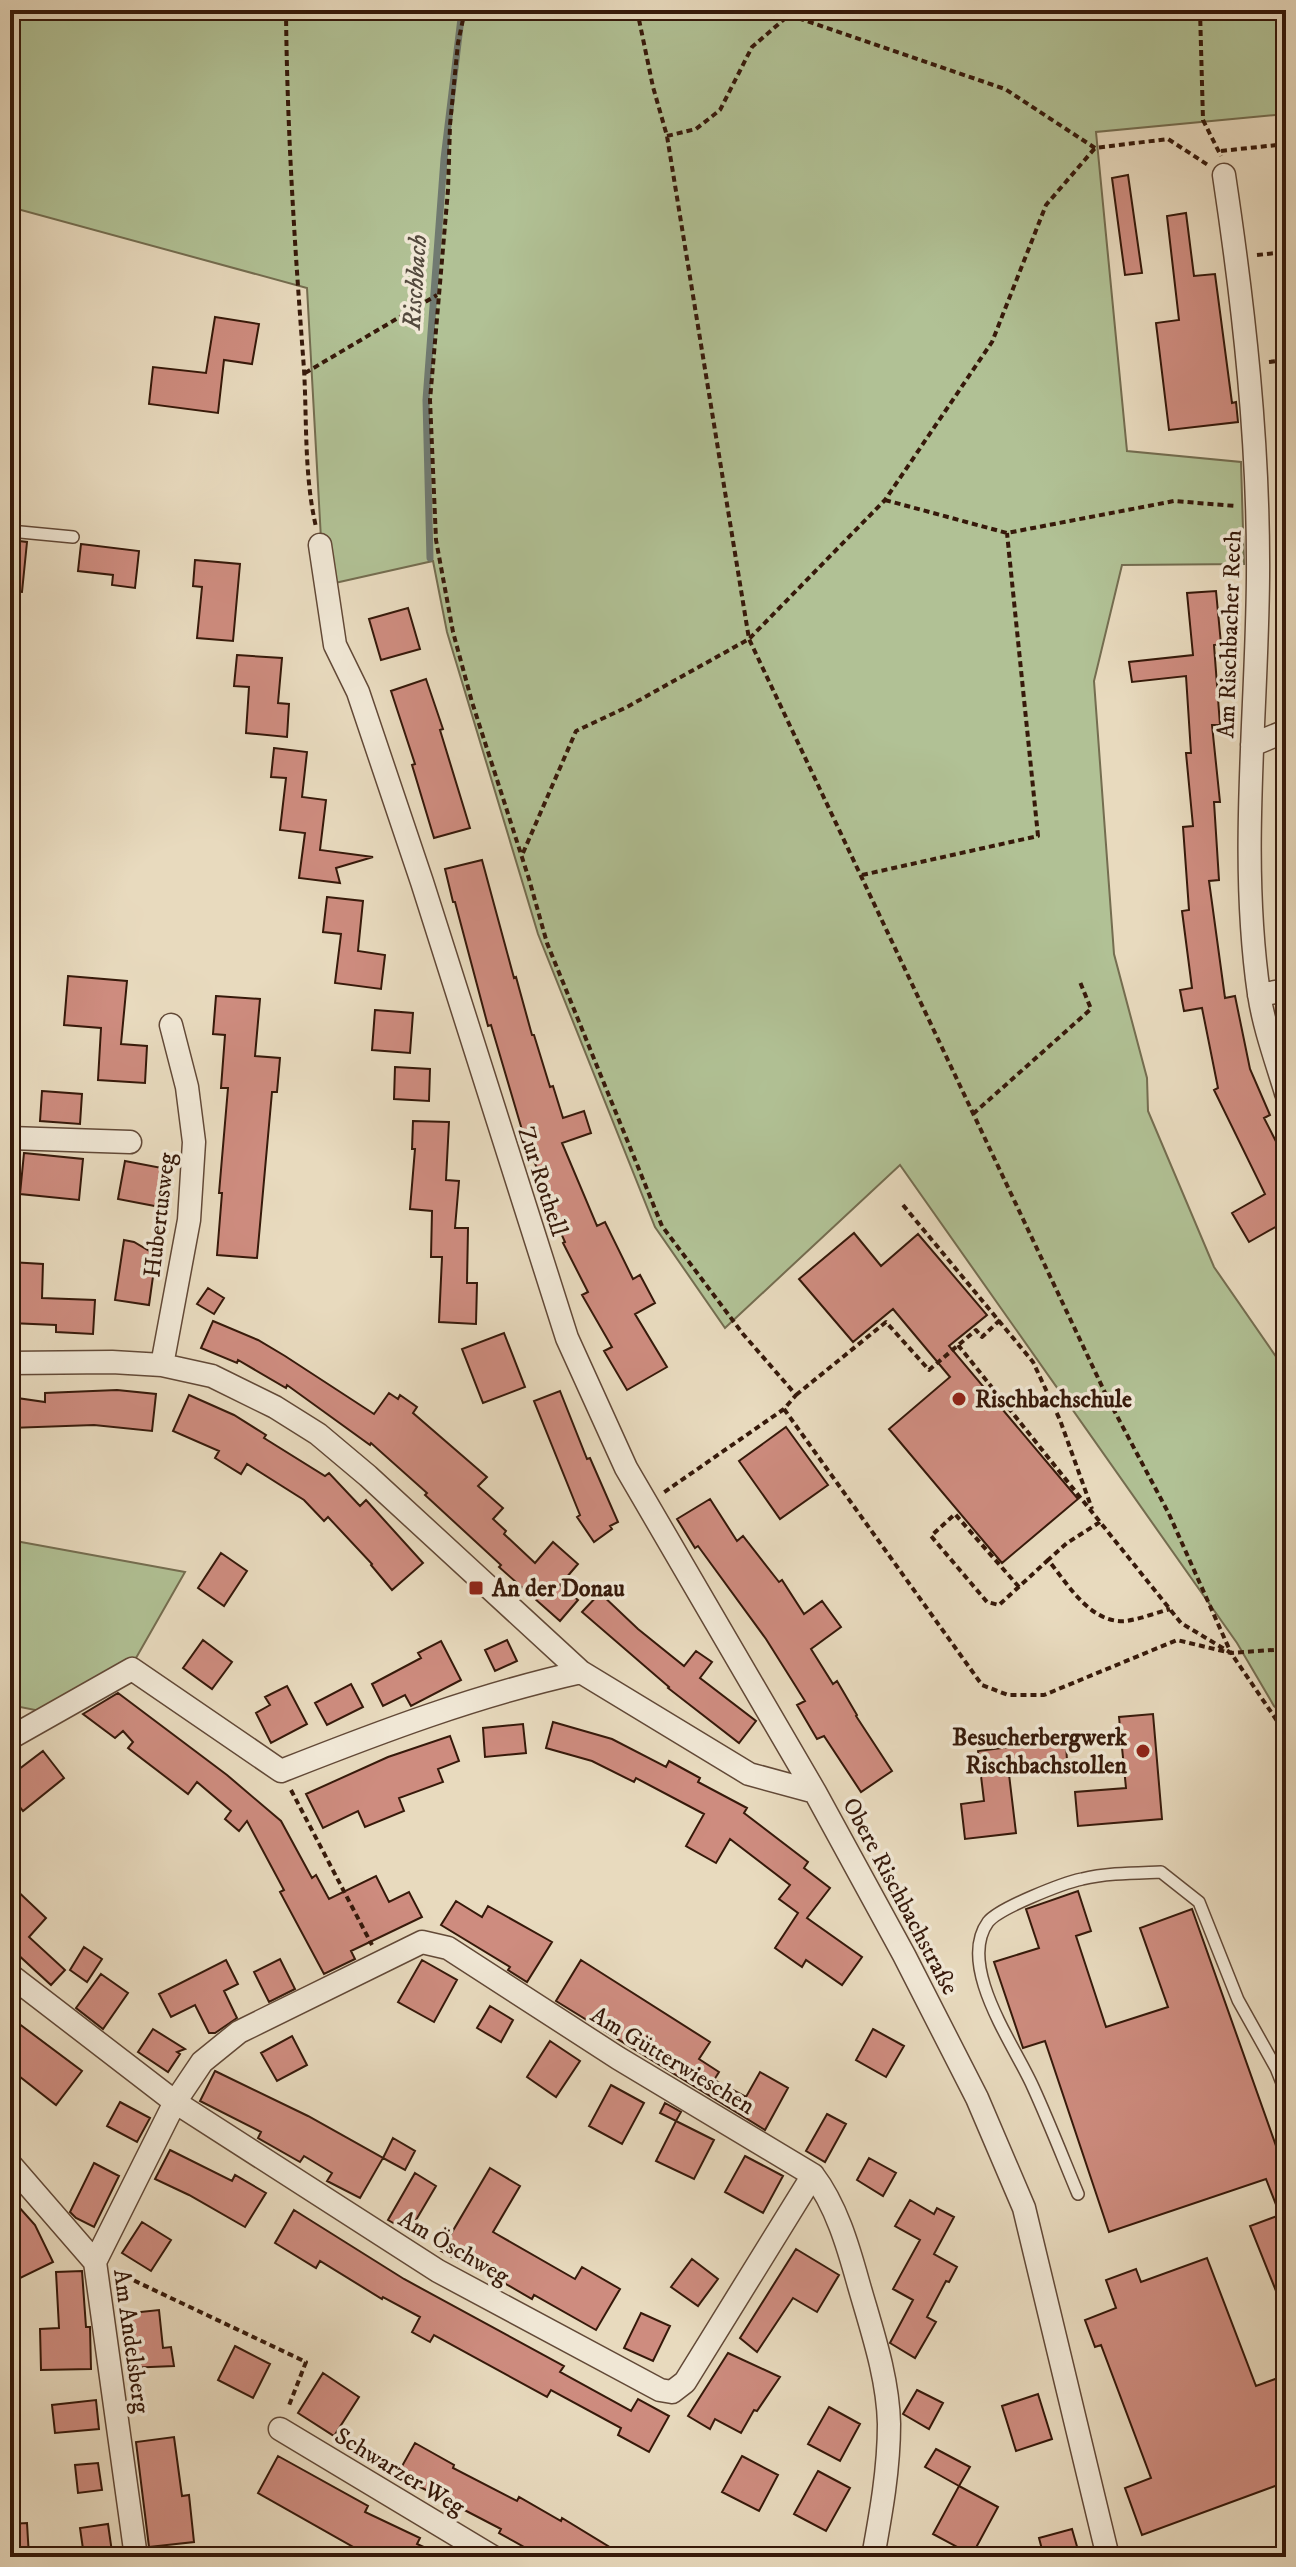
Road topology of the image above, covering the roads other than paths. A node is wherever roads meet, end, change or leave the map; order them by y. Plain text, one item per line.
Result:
1 (1224, 175) road end
2 (10, 531) edge
3 (73, 537) dead end
4 (320, 545) road end
5 (1286, 731) edge
6 (1252, 745) junction
7 (1286, 990) edge
8 (1259, 995) junction
9 (171, 1025) dead end
10 (1286, 1093) edge
11 (10, 1138) edge
12 (130, 1142) dead end
13 (10, 1363) edge
14 (162, 1365) junction
15 (581, 1672) junction
16 (10, 1738) edge
17 (815, 1792) junction
18 (10, 1975) edge
19 (1286, 2093) edge
20 (175, 2102) junction
21 (10, 2164) edge
22 (813, 2175) junction
23 (1078, 2194) dead end
24 (95, 2262) junction
25 (280, 2429) road end
26 (136, 2557) edge
27 (493, 2557) edge
28 (873, 2557) edge
29 (1108, 2557) edge

1 - 6 street, Am Rischbacher Rech
2 - 3 lane
4 - 17 street, Zur Rothell
5 - 6 street
6 - 8 street, Am Rischbacher Rech
7 - 8 street
8 - 10 street, Am Rischbacher Rech
9 - 14 street, Hubertusweg
11 - 12 street
13 - 14 street, Obere Rischbachstraße
14 - 15 street, Obere Rischbachstraße
15 - 16 street
15 - 17 street, Obere Rischbachstraße
17 - 29 street, Obere Rischbachstraße
18 - 20 street, Am Öschweg
19 - 23 lane
20 - 22 street, Am Gütterwieschen
20 - 22 street, Am Öschweg
20 - 24 street, Am Andelsberg
21 - 24 street
22 - 28 street
24 - 26 street, Am Andelsberg
25 - 27 street, Schwarzer Weg

